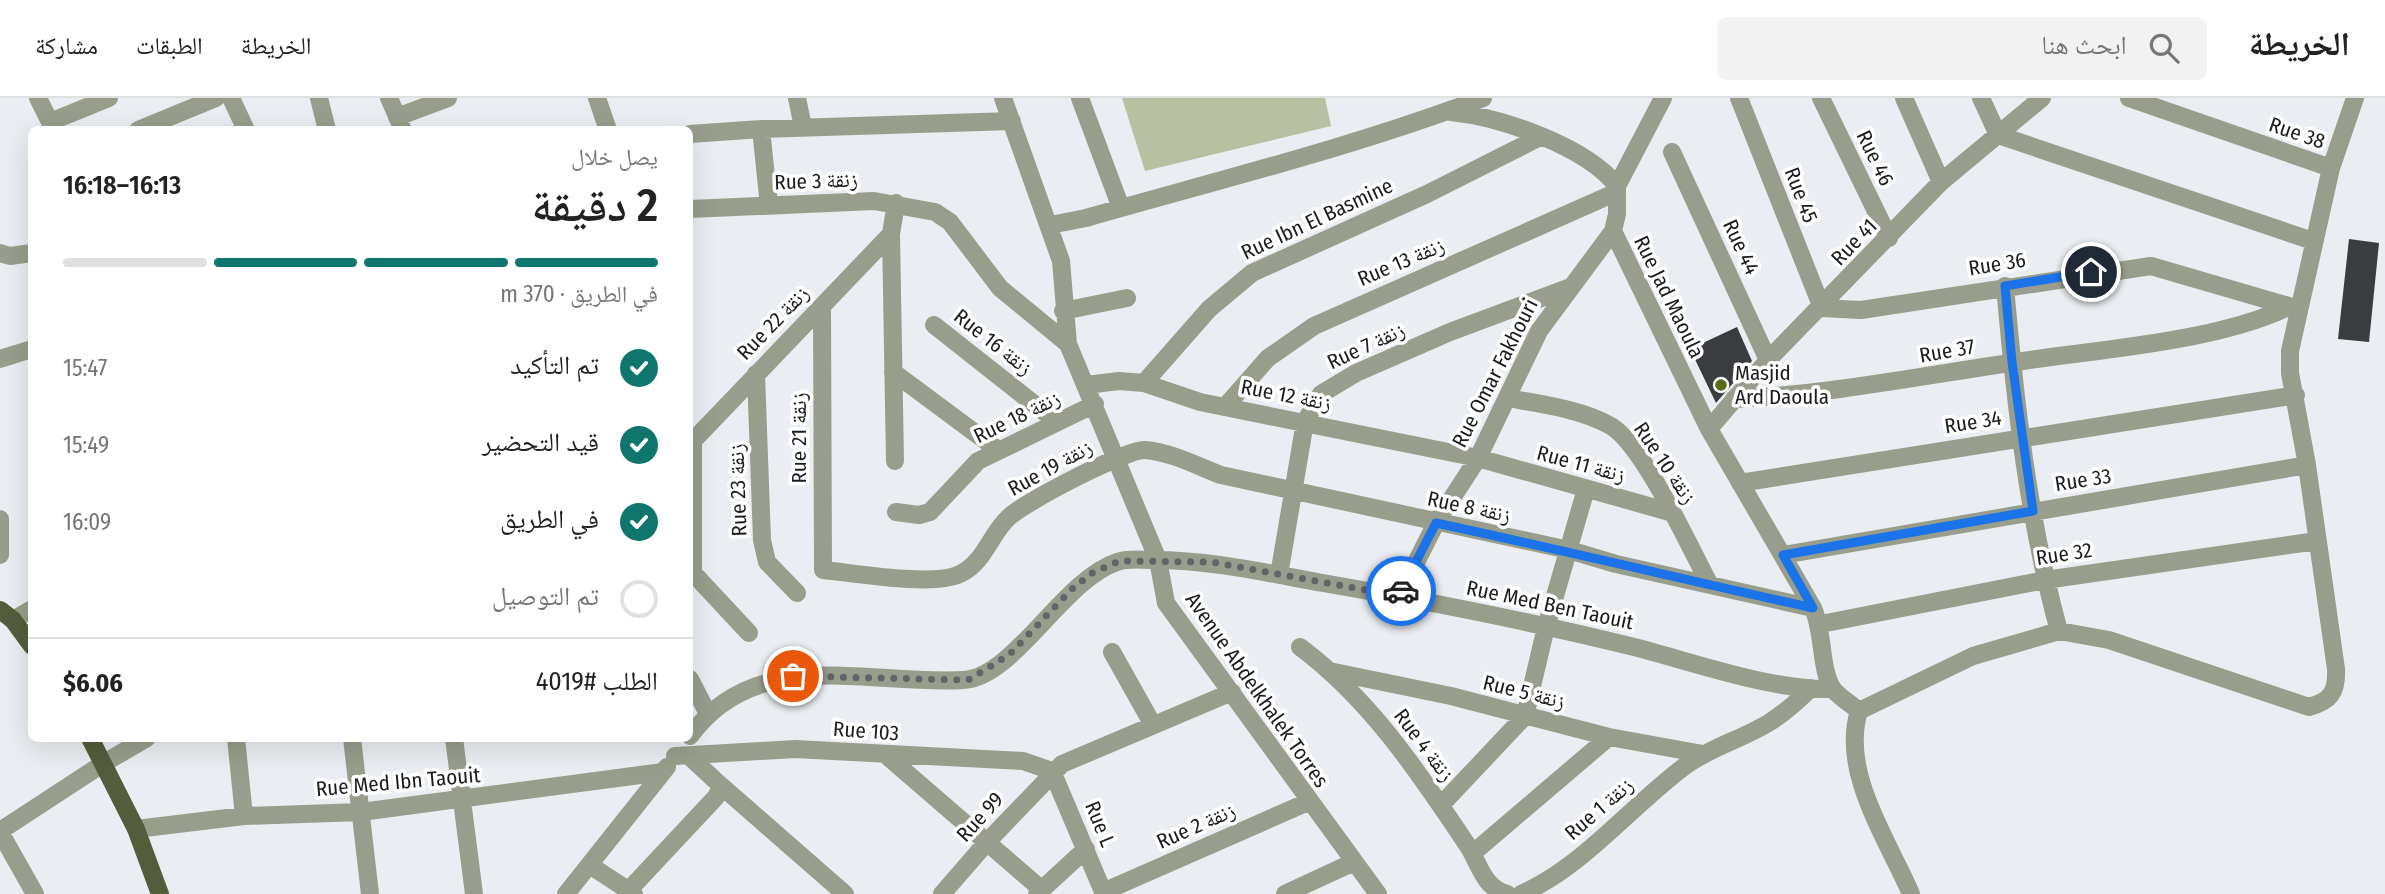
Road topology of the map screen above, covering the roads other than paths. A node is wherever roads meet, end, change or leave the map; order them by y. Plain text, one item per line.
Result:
1 (38, 98) edge
2 (109, 98) edge
3 (216, 98) edge
4 (231, 98) edge
5 (319, 98) edge
6 (389, 98) edge
7 (448, 98) edge
8 (597, 98) edge
9 (797, 98) edge
10 (1003, 98) edge
11 (1080, 98) edge
12 (1483, 98) edge
13 (1663, 98) edge
14 (1739, 98) edge
15 (1821, 98) edge
16 (1904, 98) edge
17 (1981, 98) edge
18 (2042, 98) edge
19 (2129, 98) edge
20 (2355, 98) edge
21 (1448, 111) junction
22 (1012, 121) junction
23 (400, 123) edge
24 (52, 126) edge
25 (148, 126) edge
26 (244, 126) edge
27 (326, 126) edge
28 (607, 126) edge
29 (803, 127) junction
30 (761, 129) junction
31 (693, 134) edge
32 (1998, 135) junction
33 (1539, 137) junction
34 (1672, 152) dead end
35 (2331, 168) junction
36 (1941, 182) junction
37 (1617, 189) junction
38 (897, 202) junction
39 (769, 206) junction
40 (1121, 208) junction
41 (693, 209) edge
42 (1050, 225) junction
43 (1613, 231) junction
44 (891, 234) junction
45 (1889, 238) junction
46 (2313, 241) junction
47 (0, 253) edge
48 (28, 254) edge
49 (2005, 286) junction
50 (1568, 288) junction
51 (1127, 298) dead end
52 (822, 306) junction
53 (1822, 308) junction
54 (2293, 308) junction
55 (1063, 310) junction
56 (934, 325) dead end
57 (1068, 344) junction
58 (28, 350) edge
59 (0, 359) edge
60 (1768, 360) junction
61 (2012, 362) junction
62 (893, 372) junction
63 (757, 374) junction
64 (1144, 383) junction
65 (1086, 385) junction
66 (2296, 395) junction
67 (1507, 398) junction
68 (1734, 399) junction
69 (1094, 404) junction
70 (1225, 407) junction
71 (1057, 422) junction
72 (1305, 422) junction
73 (1709, 429) junction
74 (2023, 437) junction
75 (693, 441) edge
76 (998, 450) junction
77 (1118, 458) junction
78 (1478, 458) junction
79 (895, 461) dead end
80 (2307, 465) junction
81 (1740, 483) junction
82 (1586, 489) junction
83 (1293, 492) junction
84 (2033, 511) junction
85 (896, 512) dead end
86 (1673, 513) junction
87 (0, 519) edge
88 (1436, 523) junction
89 (2317, 541) junction
90 (1569, 550) junction
91 (0, 555) edge
92 (1783, 555) junction
93 (1158, 560) junction
94 (823, 570) joint
95 (693, 573) edge
96 (1279, 575) junction
97 (2045, 580) junction
98 (1710, 585) junction
99 (797, 593) dead end
100 (1399, 596) junction
101 (28, 610) edge
102 (6, 615) edge
103 (1817, 616) junction
104 (1546, 627) junction
105 (2059, 631) junction
106 (749, 633) dead end
107 (28, 641) edge
108 (1300, 646) dead end
109 (1112, 652) dead end
110 (1334, 672) junction
111 (693, 685) edge
112 (1811, 688) junction
113 (1833, 689) junction
114 (1232, 692) junction
115 (1858, 711) junction
116 (707, 712) junction
117 (1525, 716) junction
118 (1153, 725) junction
119 (693, 730) edge
120 (1609, 737) junction
121 (92, 742) edge
122 (139, 742) edge
123 (236, 742) edge
124 (352, 742) edge
125 (455, 742) edge
126 (686, 742) edge
127 (1703, 754) junction
128 (682, 756) junction
129 (887, 756) junction
130 (104, 763) junction
131 (1052, 771) junction
132 (663, 772) junction
133 (718, 783) junction
134 (463, 800) junction
135 (1308, 802) junction
136 (1441, 805) junction
137 (361, 812) junction
138 (244, 816) junction
139 (136, 829) junction
140 (0, 832) edge
141 (988, 841) junction
142 (1086, 849) junction
143 (1473, 853) junction
144 (1354, 862) junction
145 (591, 866) junction
146 (1499, 890) edge
147 (631, 892) edge
148 (1039, 892) edge
149 (1103, 893) edge
150 (1910, 893) edge
151 (35, 894) edge
152 (160, 894) edge
153 (370, 894) edge
154 (474, 894) edge
155 (566, 894) edge
156 (845, 894) edge
157 (942, 894) edge
158 (1285, 894) edge
159 (1378, 894) edge
160 (1521, 894) edge

1 - 24 street
2 - 24 street
3 - 25 street
4 - 26 street
5 - 27 street
6 - 23 street
7 - 23 street
8 - 28 street
9 - 29 street
10 - 22 street, Avenue Abdelkhalek Torres
11 - 40 street
12 - 21 street
13 - 37 street
14 - 53 street, Rue 45
15 - 45 street, Rue 46
16 - 36 street
17 - 32 street
18 - 32 street, Rue 41
19 - 35 street, Rue 38
20 - 35 street
21 - 33 street
21 - 40 street
22 - 29 street
22 - 42 street, Avenue Abdelkhalek Torres
29 - 30 street
30 - 31 street
30 - 39 street
32 - 36 street, Rue 41
32 - 46 street
33 - 37 street
33 - 64 street, Rue Ibn El Basmine
34 - 60 street, Rue 44
35 - 46 street
36 - 45 street, Rue 41
37 - 43 street
37 - 70 street, Rue 13 زنقة
38 - 39 street, Rue 3 زنقة
38 - 44 street
38 - 57 street, Rue 3 زنقة
39 - 41 street, Rue 3 زنقة
40 - 42 street
42 - 55 street, Avenue Abdelkhalek Torres
43 - 50 street, Rue Omar Fakhouri
43 - 73 street, Rue Jad Maoula
44 - 52 street, Rue 22 زنقة
44 - 62 street
45 - 53 street, Rue 41
46 - 54 street
47 - 48 street
49 - 53 street, Rue 36
49 - 54 street, Rue 36
49 - 61 street
50 - 67 street, Rue Omar Fakhouri
50 - 72 street, Rue 7 زنقة
51 - 55 street
52 - 63 street, Rue 22 زنقة
52 - 94 street, Rue 21 زنقة
53 - 60 street, Rue 41
54 - 61 street, Rue 37
54 - 66 street
55 - 57 street, Avenue Abdelkhalek Torres
56 - 71 street, Rue 16 زنقة
57 - 65 street, Avenue Abdelkhalek Torres
58 - 59 street
60 - 68 street, Rue 41
61 - 68 street, Rue 37
61 - 74 street
62 - 76 street
62 - 79 street
63 - 75 street, Rue 22 زنقة
63 - 99 street, Rue 23 زنقة
64 - 65 street, Rue 12 زنقة
64 - 70 street, Rue 12 زنقة
65 - 69 street, Avenue Abdelkhalek Torres
66 - 74 street, Rue 34
66 - 80 street
67 - 78 street, Rue Omar Fakhouri
67 - 86 street, Rue 10 زنقة
68 - 73 street, Rue 41
69 - 71 street, Rue 18 زنقة
69 - 77 street, Avenue Abdelkhalek Torres
70 - 72 street, Rue 12 زنقة
71 - 76 street, Rue 18 زنقة
72 - 78 street, Rue 12 زنقة
72 - 83 street, Rue 7 زنقة
73 - 81 street, Rue Jad Maoula
74 - 81 street, Rue 34
74 - 84 street
76 - 85 street, Rue 18 زنقة
77 - 83 street, Rue 8 زنقة
77 - 93 street, Avenue Abdelkhalek Torres
77 - 94 street, Rue 19 زنقة
78 - 82 street, Rue 11 زنقة
78 - 88 street, Rue Omar Fakhouri
80 - 84 street, Rue 33
80 - 89 street
81 - 92 street, Rue Jad Maoula
82 - 86 street, Rue 11 زنقة
82 - 90 street
83 - 88 street, Rue 8 زنقة
83 - 96 street, Rue 7 زنقة
84 - 92 street, Rue 33
84 - 97 street
86 - 98 street, Rue 10 زنقة
87 - 91 street
88 - 90 street, Rue 8 زنقة
88 - 100 street, Rue Omar Fakhouri
89 - 97 street, Rue 32
89 - 105 street
90 - 98 street, Rue 8 زنقة
90 - 104 street
92 - 103 street, Rue Jad Maoula
93 - 96 street, Rue Med Ben Taouit
93 - 114 street, Avenue Abdelkhalek Torres
93 - 116 street, Rue Med Ben Taouit
95 - 106 street
96 - 100 street, Rue Med Ben Taouit
97 - 103 street, Rue 32
97 - 105 street
98 - 103 street, Rue 8 زنقة
100 - 104 street, Rue Med Ben Taouit
101 - 102 street
102 - 107 main road
103 - 113 street, Rue Jad Maoula
104 - 112 street, Rue Med Ben Taouit
104 - 117 street
105 - 115 street
108 - 110 street, Rue 4 زنقة
109 - 118 street
110 - 117 street, Rue 5 زنقة
110 - 136 street, Rue 4 زنقة
111 - 116 street
112 - 113 street, Rue Med Ben Taouit
112 - 127 street, Rue 1 زنقة
113 - 115 street
114 - 118 street, Rue 99
114 - 135 street, Avenue Abdelkhalek Torres
115 - 150 street
116 - 119 street, Rue Med Ben Taouit
117 - 120 street, Rue 5 زنقة
117 - 136 street
118 - 131 street, Rue 99
120 - 127 street, Rue 5 زنقة
120 - 143 street
121 - 130 main road
122 - 130 street
123 - 138 street
124 - 137 street
125 - 134 street
126 - 128 street, Rue Med Ben Taouit
127 - 160 street, Rue 1 زنقة
128 - 129 street, Rue 103
128 - 132 street, Rue Med Ben Taouit
128 - 133 street
129 - 131 street, Rue 103
129 - 141 street
130 - 139 main road
130 - 140 street
131 - 141 street, Rue 99
131 - 142 street, Rue L
132 - 134 street, Rue Med Ibn Taouit
132 - 145 street, Rue Med Ben Taouit
133 - 147 street
133 - 156 street
134 - 137 street, Rue Med Ibn Taouit
134 - 154 street
135 - 144 street, Avenue Abdelkhalek Torres
135 - 149 street, Rue 2 زنقة
136 - 143 street, Rue 4 زنقة
137 - 138 street, Rue Med Ibn Taouit
137 - 153 street
138 - 139 street, Rue Med Ibn Taouit
139 - 152 main road
140 - 151 street
141 - 148 street
141 - 157 street, Rue 99
142 - 148 street
142 - 149 street, Rue L
143 - 146 street, Rue 4 زنقة
144 - 158 street
144 - 159 street, Avenue Abdelkhalek Torres
145 - 147 street
145 - 155 street, Rue Med Ben Taouit

